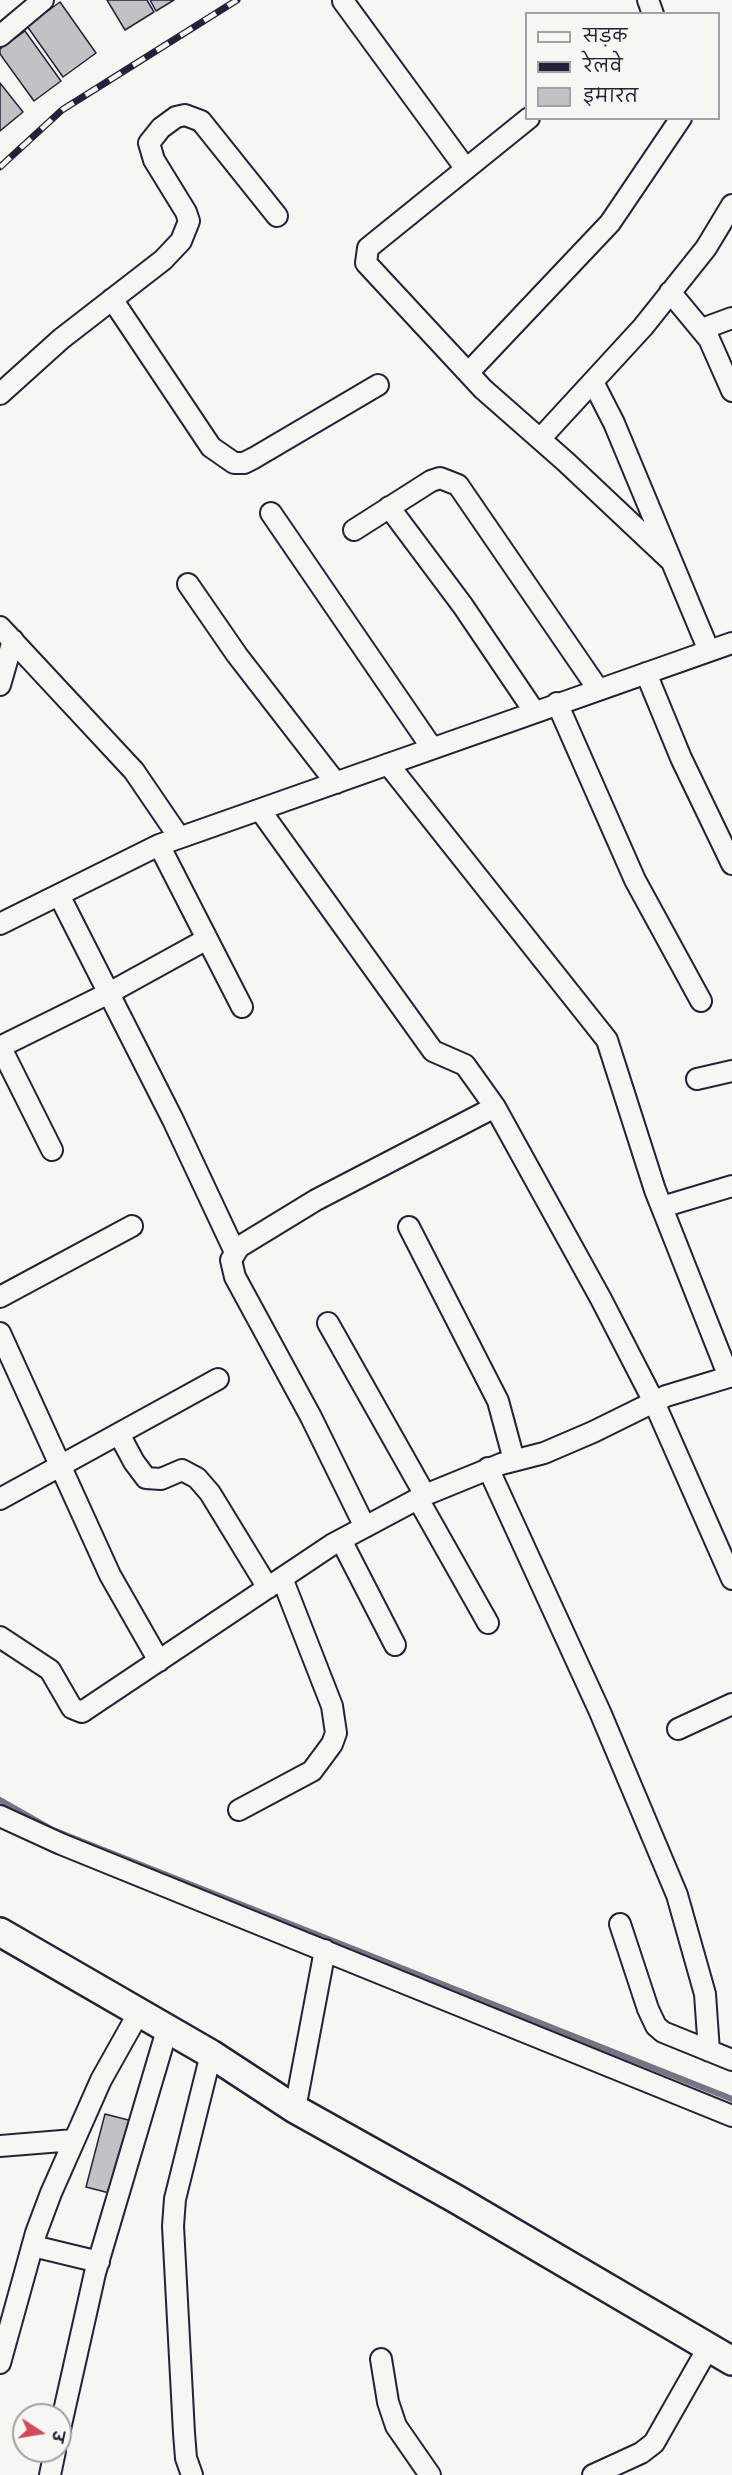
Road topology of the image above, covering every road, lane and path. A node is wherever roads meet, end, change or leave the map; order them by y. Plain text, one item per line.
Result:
1 (343, 1) edge
2 (36, 2) edge
3 (0, 36) edge
4 (527, 120) edge
5 (680, 120) edge
6 (466, 169) junction
7 (732, 205) edge
8 (277, 216) dead end
9 (670, 292) junction
10 (112, 300) junction
11 (732, 318) edge
12 (702, 329) junction
13 (468, 373) junction
14 (593, 382) junction
15 (378, 385) dead end
16 (732, 392) edge
17 (0, 394) edge
18 (540, 439) junction
19 (389, 507) junction
20 (271, 513) dead end
21 (354, 530) dead end
22 (669, 559) junction
23 (188, 584) dead end
24 (6, 633) edge
25 (732, 643) edge
26 (709, 651) junction
27 (646, 673) junction
28 (0, 685) edge
29 (598, 689) junction
30 (557, 703) junction
31 (534, 711) junction
32 (432, 748) junction
33 (388, 764) junction
34 (336, 783) junction
35 (260, 810) junction
36 (179, 837) junction
37 (159, 845) junction
38 (732, 864) edge
39 (59, 895) junction
40 (0, 924) edge
41 (207, 939) junction
42 (109, 993) junction
43 (701, 1001) dead end
44 (242, 1007) dead end
45 (0, 1046) edge
46 (732, 1071) edge
47 (697, 1079) dead end
48 (495, 1107) junction
49 (52, 1150) dead end
50 (732, 1186) edge
51 (662, 1208) junction
52 (132, 1226) dead end
53 (408, 1227) dead end
54 (235, 1252) junction
55 (0, 1297) edge
56 (328, 1323) dead end
57 (0, 1333) edge
58 (731, 1377) edge
59 (218, 1379) dead end
60 (654, 1402) junction
61 (119, 1434) junction
62 (514, 1460) junction
63 (60, 1466) junction
64 (488, 1468) junction
65 (421, 1497) junction
66 (0, 1499) edge
67 (365, 1527) junction
68 (341, 1540) junction
69 (724, 1540) edge
70 (732, 1579) edge
71 (275, 1583) junction
72 (488, 1623) dead end
73 (0, 1637) edge
74 (395, 1645) dead end
75 (159, 1661) junction
76 (732, 1704) edge
77 (678, 1729) dead end
78 (239, 1810) dead end
79 (0, 1816) edge
80 (620, 1924) dead end
81 (0, 1932) edge
82 (325, 1950) junction
83 (138, 2014) junction
84 (167, 2030) junction
85 (709, 2051) junction
86 (211, 2054) junction
87 (732, 2060) edge
88 (295, 2109) junction
89 (732, 2116) edge
90 (74, 2140) junction
91 (0, 2146) edge
92 (33, 2246) junction
93 (99, 2262) junction
94 (708, 2348) junction
95 (381, 2359) dead end
96 (732, 2361) edge
97 (0, 2363) edge
98 (66, 2403) edge
99 (192, 2475) edge
100 (430, 2475) edge
101 (593, 2475) edge

1 - 6 street
2 - 3 street
4 - 6 street
5 - 13 street
6 - 13 street
7 - 9 street
8 - 10 street
9 - 12 street
9 - 14 street
10 - 15 street
10 - 17 street
11 - 12 street
12 - 16 street
13 - 18 street
14 - 18 street
14 - 22 street
18 - 22 street
19 - 21 street
19 - 29 street
19 - 31 street
20 - 32 street
22 - 26 street
23 - 34 street
24 - 28 street
24 - 36 street
25 - 26 street
26 - 27 street
27 - 29 street
27 - 38 street
29 - 30 street
30 - 31 street
30 - 43 street
31 - 32 street
32 - 33 street
33 - 34 street
33 - 51 street
34 - 35 street
35 - 36 street
35 - 48 street
36 - 37 street
37 - 39 street
37 - 41 street
39 - 40 street
39 - 42 street
41 - 42 street
41 - 44 street
42 - 45 street
42 - 54 street
45 - 49 street
46 - 47 street
48 - 54 street
48 - 60 street
50 - 51 street
51 - 58 street
52 - 55 street
53 - 62 street
54 - 67 street
56 - 65 street
57 - 63 street
58 - 60 street
59 - 61 street
60 - 62 street
60 - 69 street
61 - 63 street
61 - 71 street
62 - 64 street
63 - 66 street
63 - 75 street
64 - 65 street
64 - 85 street
65 - 67 street
65 - 72 street
67 - 68 street
68 - 71 street
68 - 74 street
69 - 70 street
71 - 75 street
71 - 78 street
73 - 75 street
76 - 77 street
79 - 82 street
80 - 85 street
81 - 83 street
82 - 88 street
82 - 89 street
83 - 84 street
83 - 90 street
84 - 86 street
84 - 93 street
85 - 87 street
86 - 88 street
86 - 99 street
88 - 94 street
90 - 91 street
90 - 92 street
92 - 93 street
92 - 97 street
93 - 98 street
94 - 96 street
94 - 101 street
95 - 100 street

